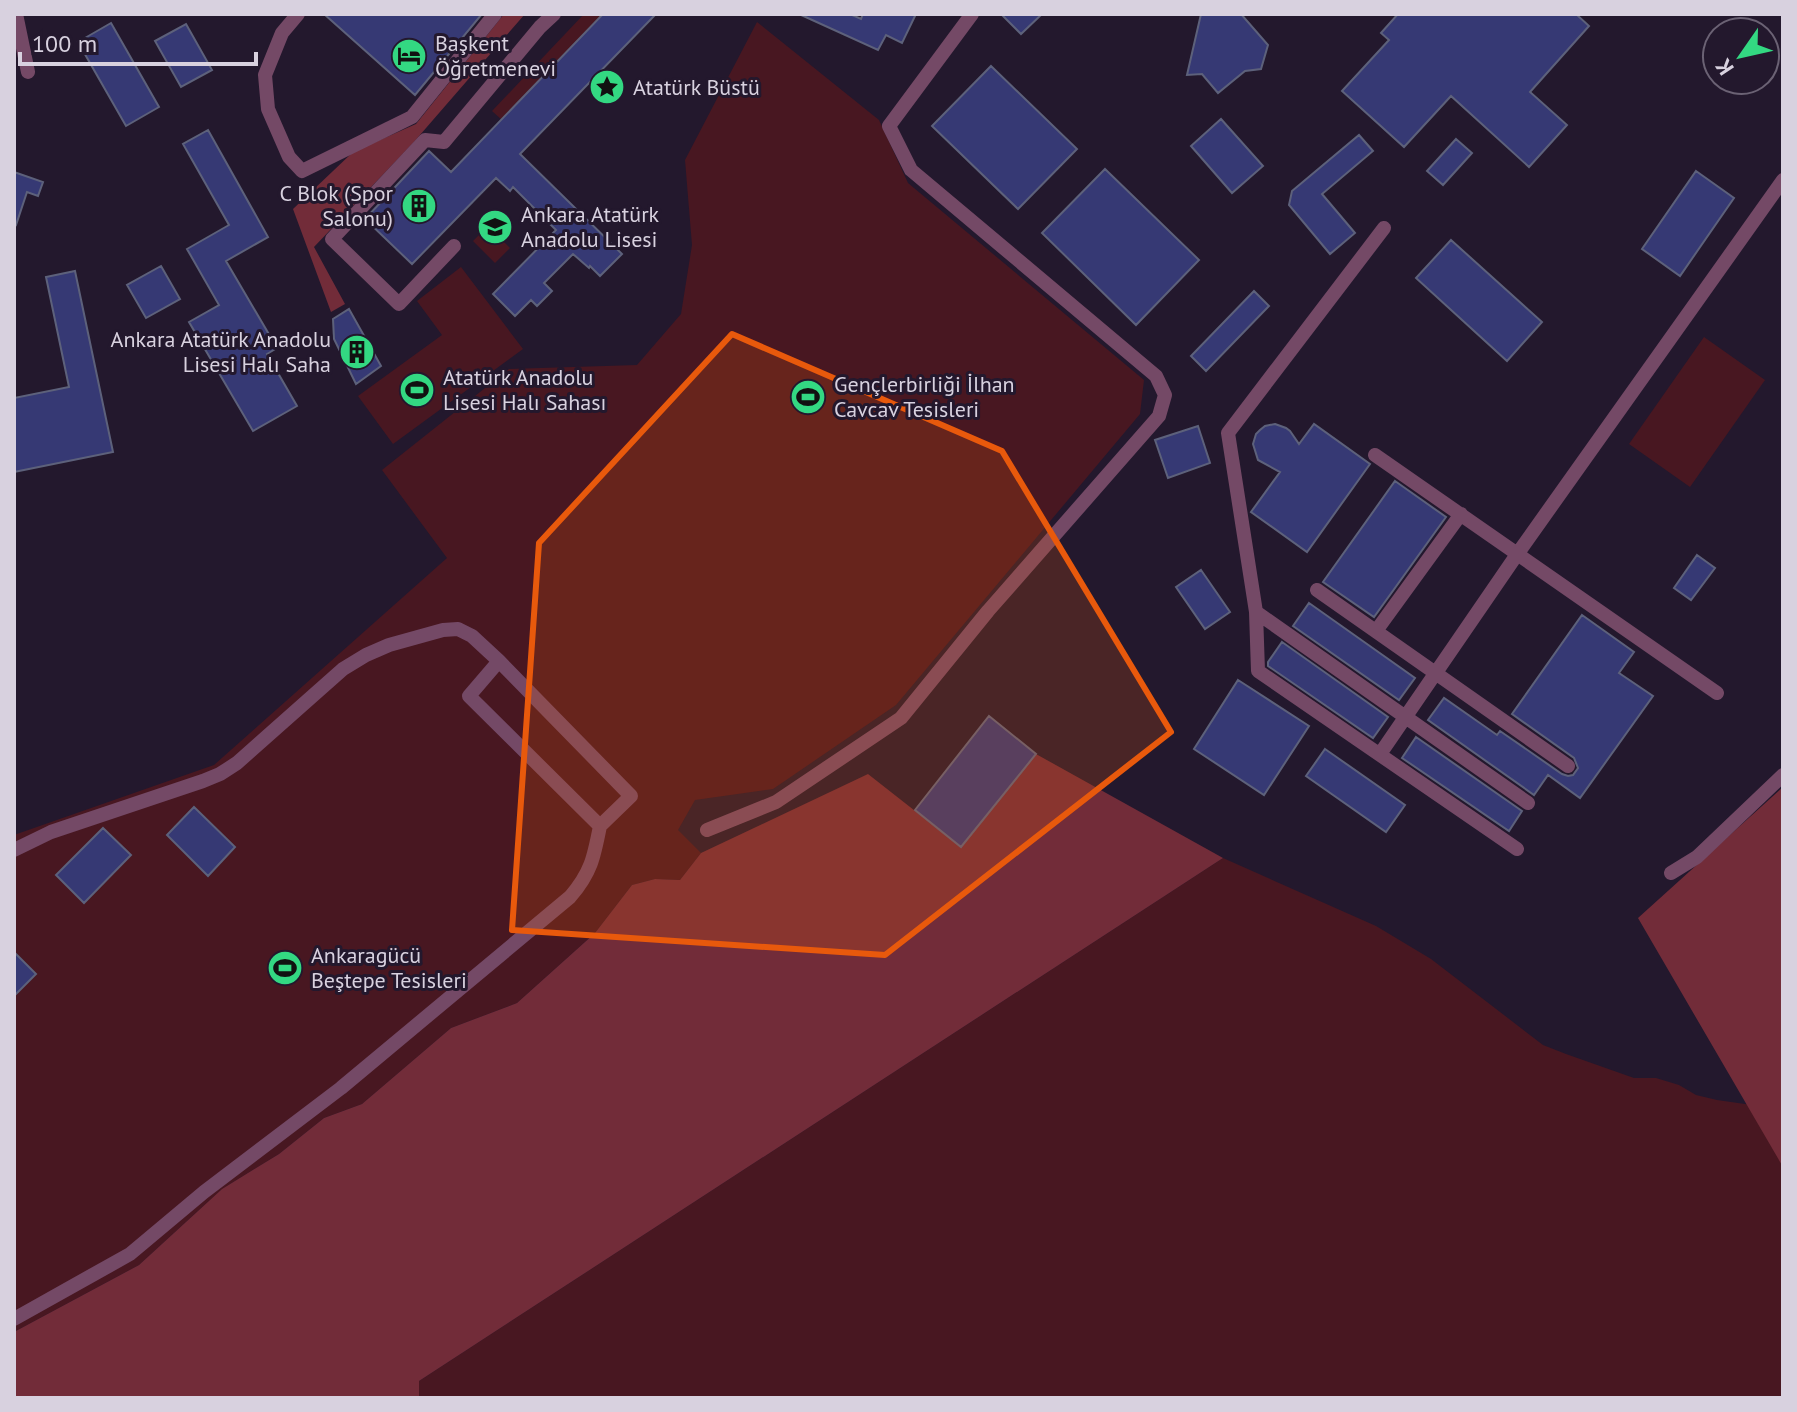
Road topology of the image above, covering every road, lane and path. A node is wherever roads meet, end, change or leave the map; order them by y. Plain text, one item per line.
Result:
1 (16, 14) edge
2 (298, 14) edge
3 (495, 14) edge
4 (554, 14) edge
5 (972, 14) edge
6 (28, 72) dead end
7 (1783, 180) edge
8 (1384, 228) dead end
9 (454, 246) dead end
10 (1375, 455) dead end
11 (1461, 514) junction
12 (1518, 553) junction
13 (1317, 590) dead end
14 (1256, 612) junction
15 (1376, 631) junction
16 (499, 661) junction
17 (1436, 673) junction
18 (1717, 693) dead end
19 (1405, 718) junction
20 (1380, 754) junction
21 (1568, 766) dead end
22 (1783, 775) edge
23 (1528, 803) dead end
24 (600, 826) junction
25 (707, 830) dead end
26 (1517, 849) dead end
27 (14, 850) edge
28 (1671, 873) dead end
29 (14, 1319) edge

1 - 6 street
2 - 3 street
4 - 9 street
5 - 25 street
7 - 12 street
8 - 14 street
10 - 11 street
11 - 12 street
11 - 15 street
12 - 17 street
12 - 18 street
13 - 15 street
14 - 19 street
14 - 20 street
15 - 17 street
16 - 24 street
16 - 24 street
16 - 27 street
17 - 19 street
17 - 21 street
19 - 20 street
19 - 23 street
20 - 26 street
22 - 28 street
24 - 29 street

